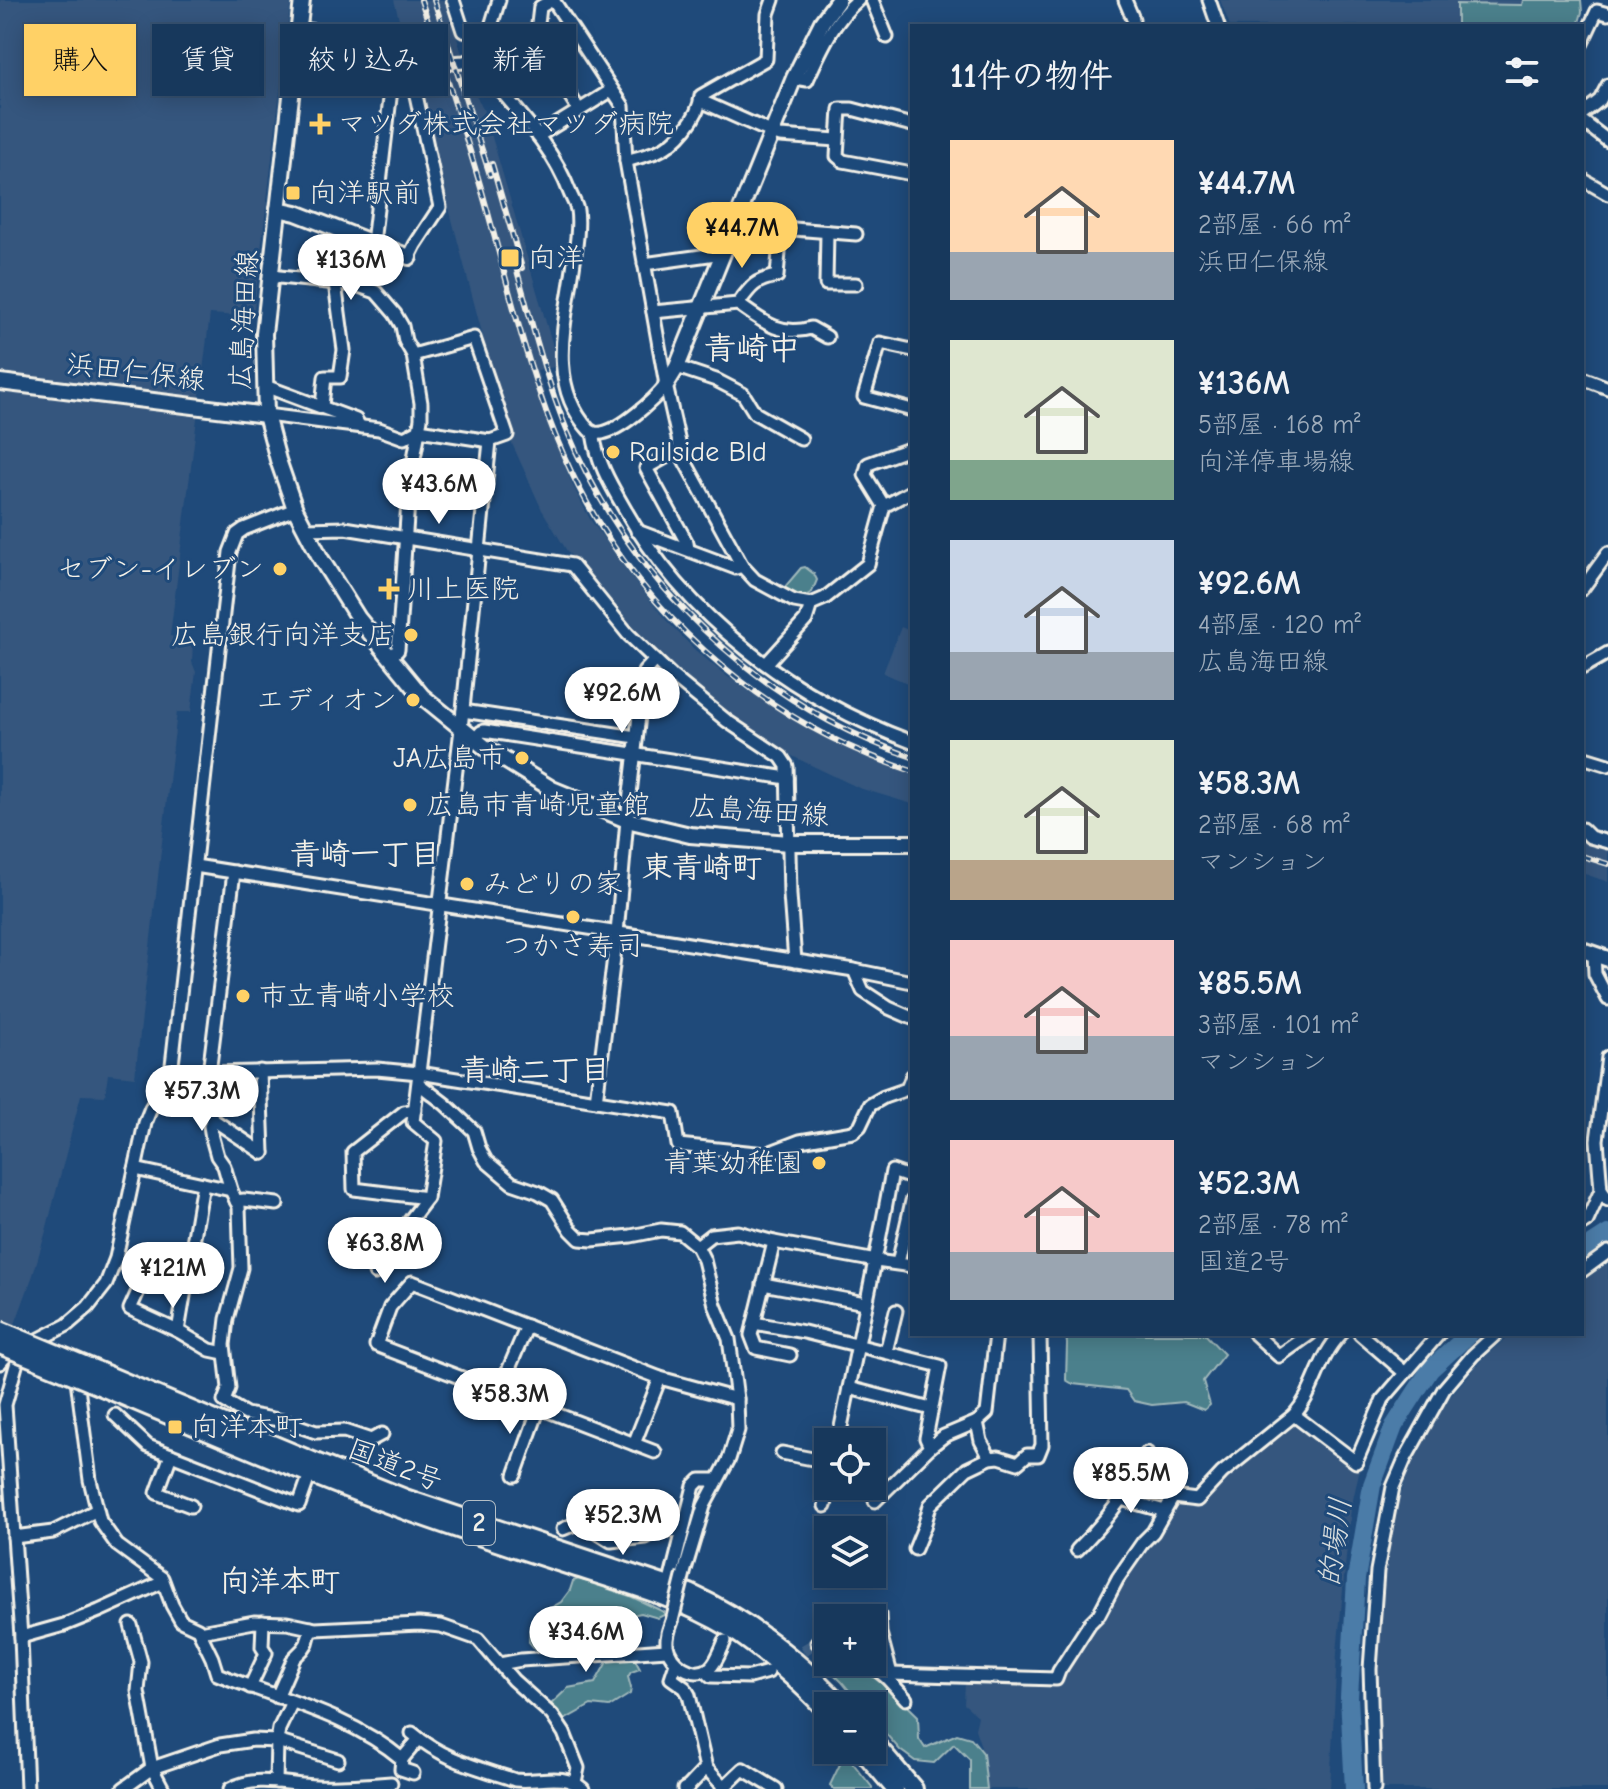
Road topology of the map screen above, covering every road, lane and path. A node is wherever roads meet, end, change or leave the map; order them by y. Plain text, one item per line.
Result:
1 (302, 0) edge
2 (453, 0) edge
3 (499, 0) edge
4 (552, 0) edge
5 (773, 0) edge
6 (838, 0) edge
7 (858, 0) edge
8 (872, 0) edge
9 (1125, 0) edge
10 (1209, 0) edge
11 (1608, 14) edge
12 (1133, 19) dead end
13 (300, 24) edge
14 (492, 24) edge
15 (1217, 24) edge
16 (464, 31) edge
17 (887, 37) dead end
18 (1584, 39) edge
19 (794, 78) junction
20 (1608, 85) edge
21 (612, 90) junction
22 (291, 96) edge
23 (390, 96) edge
24 (416, 96) edge
25 (505, 96) edge
26 (701, 101) junction
27 (579, 110) junction
28 (1584, 112) edge
29 (1584, 123) edge
30 (910, 124) edge
31 (771, 133) junction
32 (538, 136) junction
33 (837, 140) junction
34 (1608, 141) edge
35 (626, 161) junction
36 (910, 174) edge
37 (1584, 180) edge
38 (1608, 194) edge
39 (278, 209) junction
40 (342, 231) junction
41 (827, 232) junction
42 (856, 234) dead end
43 (373, 243) junction
44 (723, 253) junction
45 (409, 257) joint
46 (644, 264) junction
47 (270, 276) junction
48 (335, 283) junction
49 (856, 284) dead end
50 (738, 304) junction
51 (701, 308) junction
52 (653, 312) junction
53 (827, 337) dead end
54 (910, 350) edge
55 (413, 355) junction
56 (677, 367) junction
57 (1584, 379) edge
58 (0, 382) edge
59 (666, 385) junction
60 (265, 386) junction
61 (1608, 388) edge
62 (322, 406) junction
63 (910, 409) edge
64 (266, 415) junction
65 (359, 426) junction
66 (419, 430) junction
67 (593, 433) junction
68 (801, 439) dead end
69 (490, 441) junction
70 (680, 449) junction
71 (910, 449) edge
72 (409, 487) junction
73 (910, 492) edge
74 (485, 497) junction
75 (884, 506) junction
76 (295, 509) junction
77 (305, 529) junction
78 (636, 530) junction
79 (404, 538) junction
80 (688, 549) junction
81 (479, 550) junction
82 (1608, 553) edge
83 (742, 566) junction
84 (1584, 586) edge
85 (811, 604) junction
86 (1608, 653) edge
87 (390, 657) junction
88 (655, 660) junction
89 (766, 664) junction
90 (1584, 667) edge
91 (463, 711) junction
92 (461, 729) junction
93 (636, 737) junction
94 (474, 740) junction
95 (910, 741) edge
96 (634, 754) junction
97 (1584, 758) edge
98 (1608, 765) edge
99 (787, 778) junction
100 (627, 820) junction
101 (1584, 831) edge
102 (1608, 842) edge
103 (789, 843) junction
104 (910, 843) edge
105 (195, 866) junction
106 (234, 872) junction
107 (440, 904) junction
108 (617, 933) junction
109 (1595, 955) edge
110 (795, 961) junction
111 (854, 970) junction
112 (910, 982) edge
113 (1608, 999) edge
114 (910, 1017) edge
115 (1608, 1057) edge
116 (260, 1071) junction
117 (205, 1073) junction
118 (171, 1074) junction
119 (419, 1079) junction
120 (909, 1091) edge
121 (596, 1101) junction
122 (415, 1110) junction
123 (212, 1119) junction
124 (135, 1169) junction
125 (910, 1177) edge
126 (203, 1184) junction
127 (1605, 1195) edge
128 (233, 1196) junction
129 (427, 1198) junction
130 (277, 1204) dead end
131 (1588, 1206) edge
132 (910, 1210) edge
133 (774, 1242) junction
134 (697, 1246) junction
135 (1608, 1252) edge
136 (876, 1261) junction
137 (898, 1263) junction
138 (910, 1266) edge
139 (1584, 1270) edge
140 (375, 1273) dead end
141 (188, 1276) junction
142 (763, 1284) junction
143 (865, 1303) junction
144 (896, 1311) dead end
145 (754, 1323) junction
146 (527, 1326) junction
147 (0, 1330) edge
148 (178, 1331) junction
149 (51, 1332) junction
150 (996, 1336) edge
151 (1040, 1336) edge
152 (1257, 1336) edge
153 (1307, 1336) edge
154 (1339, 1336) edge
155 (1362, 1336) edge
156 (1437, 1336) edge
157 (1494, 1336) edge
158 (0, 1345) edge
159 (857, 1345) junction
160 (23, 1348) junction
161 (886, 1352) junction
162 (224, 1353) junction
163 (790, 1355) dead end
164 (0, 1363) edge
165 (1404, 1372) junction
166 (93, 1376) junction
167 (660, 1378) junction
168 (849, 1388) junction
169 (499, 1392) junction
170 (737, 1399) junction
171 (539, 1408) junction
172 (931, 1409) junction
173 (115, 1415) dead end
174 (1294, 1415) junction
175 (977, 1422) junction
176 (841, 1428) edge
177 (4, 1429) edge
178 (382, 1434) dead end
179 (634, 1444) junction
180 (930, 1447) junction
181 (655, 1452) dead end
182 (782, 1453) dead end
183 (1147, 1453) dead end
184 (171, 1455) junction
185 (990, 1458) junction
186 (814, 1459) edge
187 (5, 1473) edge
188 (310, 1474) junction
189 (515, 1475) dead end
190 (716, 1480) junction
191 (1121, 1499) junction
192 (826, 1500) edge
193 (875, 1501) dead end
194 (191, 1506) dead end
195 (825, 1506) dead end
196 (97, 1510) junction
197 (1165, 1511) junction
198 (563, 1529) dead end
199 (683, 1531) junction
200 (14, 1537) junction
201 (915, 1549) dead end
202 (1077, 1550) dead end
203 (593, 1559) junction
204 (678, 1575) junction
205 (163, 1582) junction
206 (695, 1610) junction
207 (728, 1611) junction
208 (263, 1622) junction
209 (131, 1625) dead end
210 (311, 1628) junction
211 (200, 1632) junction
212 (21, 1637) junction
213 (725, 1641) junction
214 (667, 1650) junction
215 (764, 1652) junction
216 (886, 1662) edge
217 (676, 1663) junction
218 (500, 1664) junction
219 (706, 1671) junction
220 (768, 1672) dead end
221 (886, 1674) edge
222 (889, 1676) junction
223 (250, 1687) junction
224 (828, 1692) edge
225 (277, 1697) junction
226 (814, 1698) edge
227 (906, 1699) dead end
228 (292, 1702) junction
229 (277, 1741) junction
230 (402, 1759) junction
231 (886, 1759) edge
232 (338, 1760) dead end
233 (869, 1764) edge
234 (878, 1764) edge
235 (152, 1768) junction
236 (706, 1768) junction
237 (413, 1773) dead end
238 (276, 1782) junction
239 (391, 1783) dead end
240 (579, 1786) edge
241 (723, 1788) edge
242 (908, 1788) edge
243 (27, 1789) edge
244 (123, 1789) edge
245 (163, 1789) edge
246 (230, 1789) edge
247 (684, 1789) edge
248 (776, 1789) edge
249 (884, 1789) edge
250 (1374, 1789) edge

1 - 13 main road, 広島海田線
2 - 16 street
3 - 14 street
4 - 21 street
4 - 27 street
5 - 26 street
6 - 19 main road
7 - 19 street
8 - 17 street
9 - 12 street
10 - 15 street
11 - 18 street
19 - 31 main road
20 - 28 street
21 - 27 street
21 - 35 street
22 - 39 main road, 広島海田線
23 - 43 street
24 - 45 street
25 - 32 street
26 - 31 street
26 - 35 street
27 - 32 street
29 - 34 street
30 - 33 street
31 - 33 street
31 - 44 main road
32 - 67 street
33 - 36 street
35 - 46 street
37 - 38 street
39 - 40 main road
39 - 47 main road, 広島海田線
40 - 43 main road
40 - 48 street
41 - 42 street
41 - 49 street
41 - 50 street
43 - 45 main road
44 - 46 street
44 - 51 main road
46 - 52 street
47 - 48 street
47 - 60 main road, 広島海田線
48 - 55 street
48 - 62 street
50 - 51 street
50 - 53 street
51 - 52 street
51 - 56 main road
52 - 59 street
54 - 63 street
55 - 66 street
55 - 69 street
56 - 59 main road
56 - 68 street
57 - 61 street
58 - 64 main road, 浜田仁保線
59 - 67 street
59 - 70 street
60 - 62 street
60 - 64 main road, 広島海田線
62 - 65 street
64 - 65 street
64 - 76 main road, 広島海田線
65 - 66 street
66 - 69 street
66 - 72 street
67 - 78 street
69 - 74 street
70 - 80 street
70 - 83 street
71 - 75 street
72 - 74 street
72 - 79 street
73 - 75 street
74 - 81 street
75 - 85 street
76 - 77 main road, 広島海田線
76 - 105 street
77 - 79 street
77 - 87 main road, 広島海田線
78 - 80 street
78 - 89 street
79 - 81 street
79 - 87 street
80 - 83 street
81 - 88 street
81 - 91 street
82 - 84 street
83 - 85 street
85 - 89 street
86 - 90 street
87 - 92 main road, 広島海田線
88 - 93 street
88 - 99 street
89 - 95 street
91 - 92 street
91 - 93 street
92 - 94 main road, 広島海田線
92 - 107 street
93 - 96 street
94 - 96 street
94 - 100 main road, 広島海田線
96 - 99 street
96 - 100 street
97 - 98 street
99 - 103 street
100 - 103 main road, 広島海田線
100 - 108 street
101 - 102 street
103 - 104 main road, 広島海田線
103 - 110 street
105 - 106 street
105 - 118 street
106 - 107 street
106 - 117 street
107 - 108 street
107 - 119 street
108 - 110 street
108 - 121 street
109 - 113 street
110 - 111 street
111 - 112 street
111 - 114 street
115 - 127 street
116 - 117 street
116 - 119 street
116 - 123 street
117 - 118 street
117 - 123 street
118 - 124 street
119 - 121 street
119 - 122 street
119 - 134 street
120 - 121 street
122 - 129 street
122 - 129 street
123 - 128 street
124 - 126 street
124 - 149 street
125 - 136 street
126 - 128 street
126 - 141 street
127 - 131 street
128 - 130 street
128 - 162 street
129 - 140 street
132 - 137 street
133 - 134 street
133 - 136 street
133 - 142 street
134 - 170 street
135 - 139 street
136 - 137 street
136 - 143 street
137 - 138 street
141 - 148 street
141 - 148 street
142 - 143 street
142 - 145 street
143 - 159 street
144 - 161 street
145 - 159 street
145 - 163 street
146 - 167 street
146 - 169 street
146 - 169 street
147 - 166 highway, 国道2号 / 2, bridge
148 - 162 street
149 - 160 street
149 - 196 street
150 - 175 street
151 - 185 street
152 - 153 street
154 - 174 street
155 - 165 street
156 - 165 street
157 - 250 street
158 - 166 highway, 国道2号 / 2, bridge
159 - 161 street
159 - 168 street
160 - 164 street
160 - 177 street
161 - 172 street
162 - 178 street
165 - 174 street
166 - 188 highway, 国道2号 / 2
166 - 203 highway, 国道2号 / 2
167 - 170 street
167 - 179 street
168 - 172 street
168 - 176 street
169 - 171 street
170 - 190 street
171 - 179 street
171 - 189 street
172 - 180 street
173 - 184 street
174 - 197 street
175 - 180 street
175 - 185 street
177 - 187 street
179 - 181 street
180 - 193 street
182 - 186 street
183 - 191 street
184 - 188 street
184 - 194 street
185 - 201 street
187 - 200 street
188 - 206 highway, 国道2号 / 2
190 - 199 street
190 - 204 street
191 - 197 street
191 - 202 street
192 - 195 street
196 - 200 street
196 - 205 street
197 - 222 street
198 - 199 street
199 - 204 street
200 - 212 street
203 - 204 highway
203 - 207 highway, 国道2号 / 2
204 - 207 highway
204 - 214 street, bridge
205 - 211 street
205 - 212 street
206 - 213 highway
206 - 215 highway, 国道2号 / 2
207 - 224 highway, 国道2号 / 2
208 - 210 street
208 - 211 street
208 - 223 street
209 - 235 street
210 - 218 street
210 - 225 street
211 - 223 street
212 - 243 street
213 - 215 highway
213 - 219 street
214 - 217 street
214 - 218 street
215 - 226 highway, 国道2号 / 2
216 - 222 street
217 - 219 street
217 - 236 street
218 - 240 street
219 - 220 street
221 - 222 street
222 - 227 street
223 - 225 street
225 - 228 street
228 - 229 street
228 - 230 street
229 - 232 street
229 - 235 street
229 - 238 street
230 - 237 street
230 - 240 street
231 - 242 highway
233 - 249 highway
234 - 242 highway
235 - 244 street
235 - 245 street
236 - 241 street
236 - 247 street
238 - 239 street
238 - 246 street
241 - 248 street

